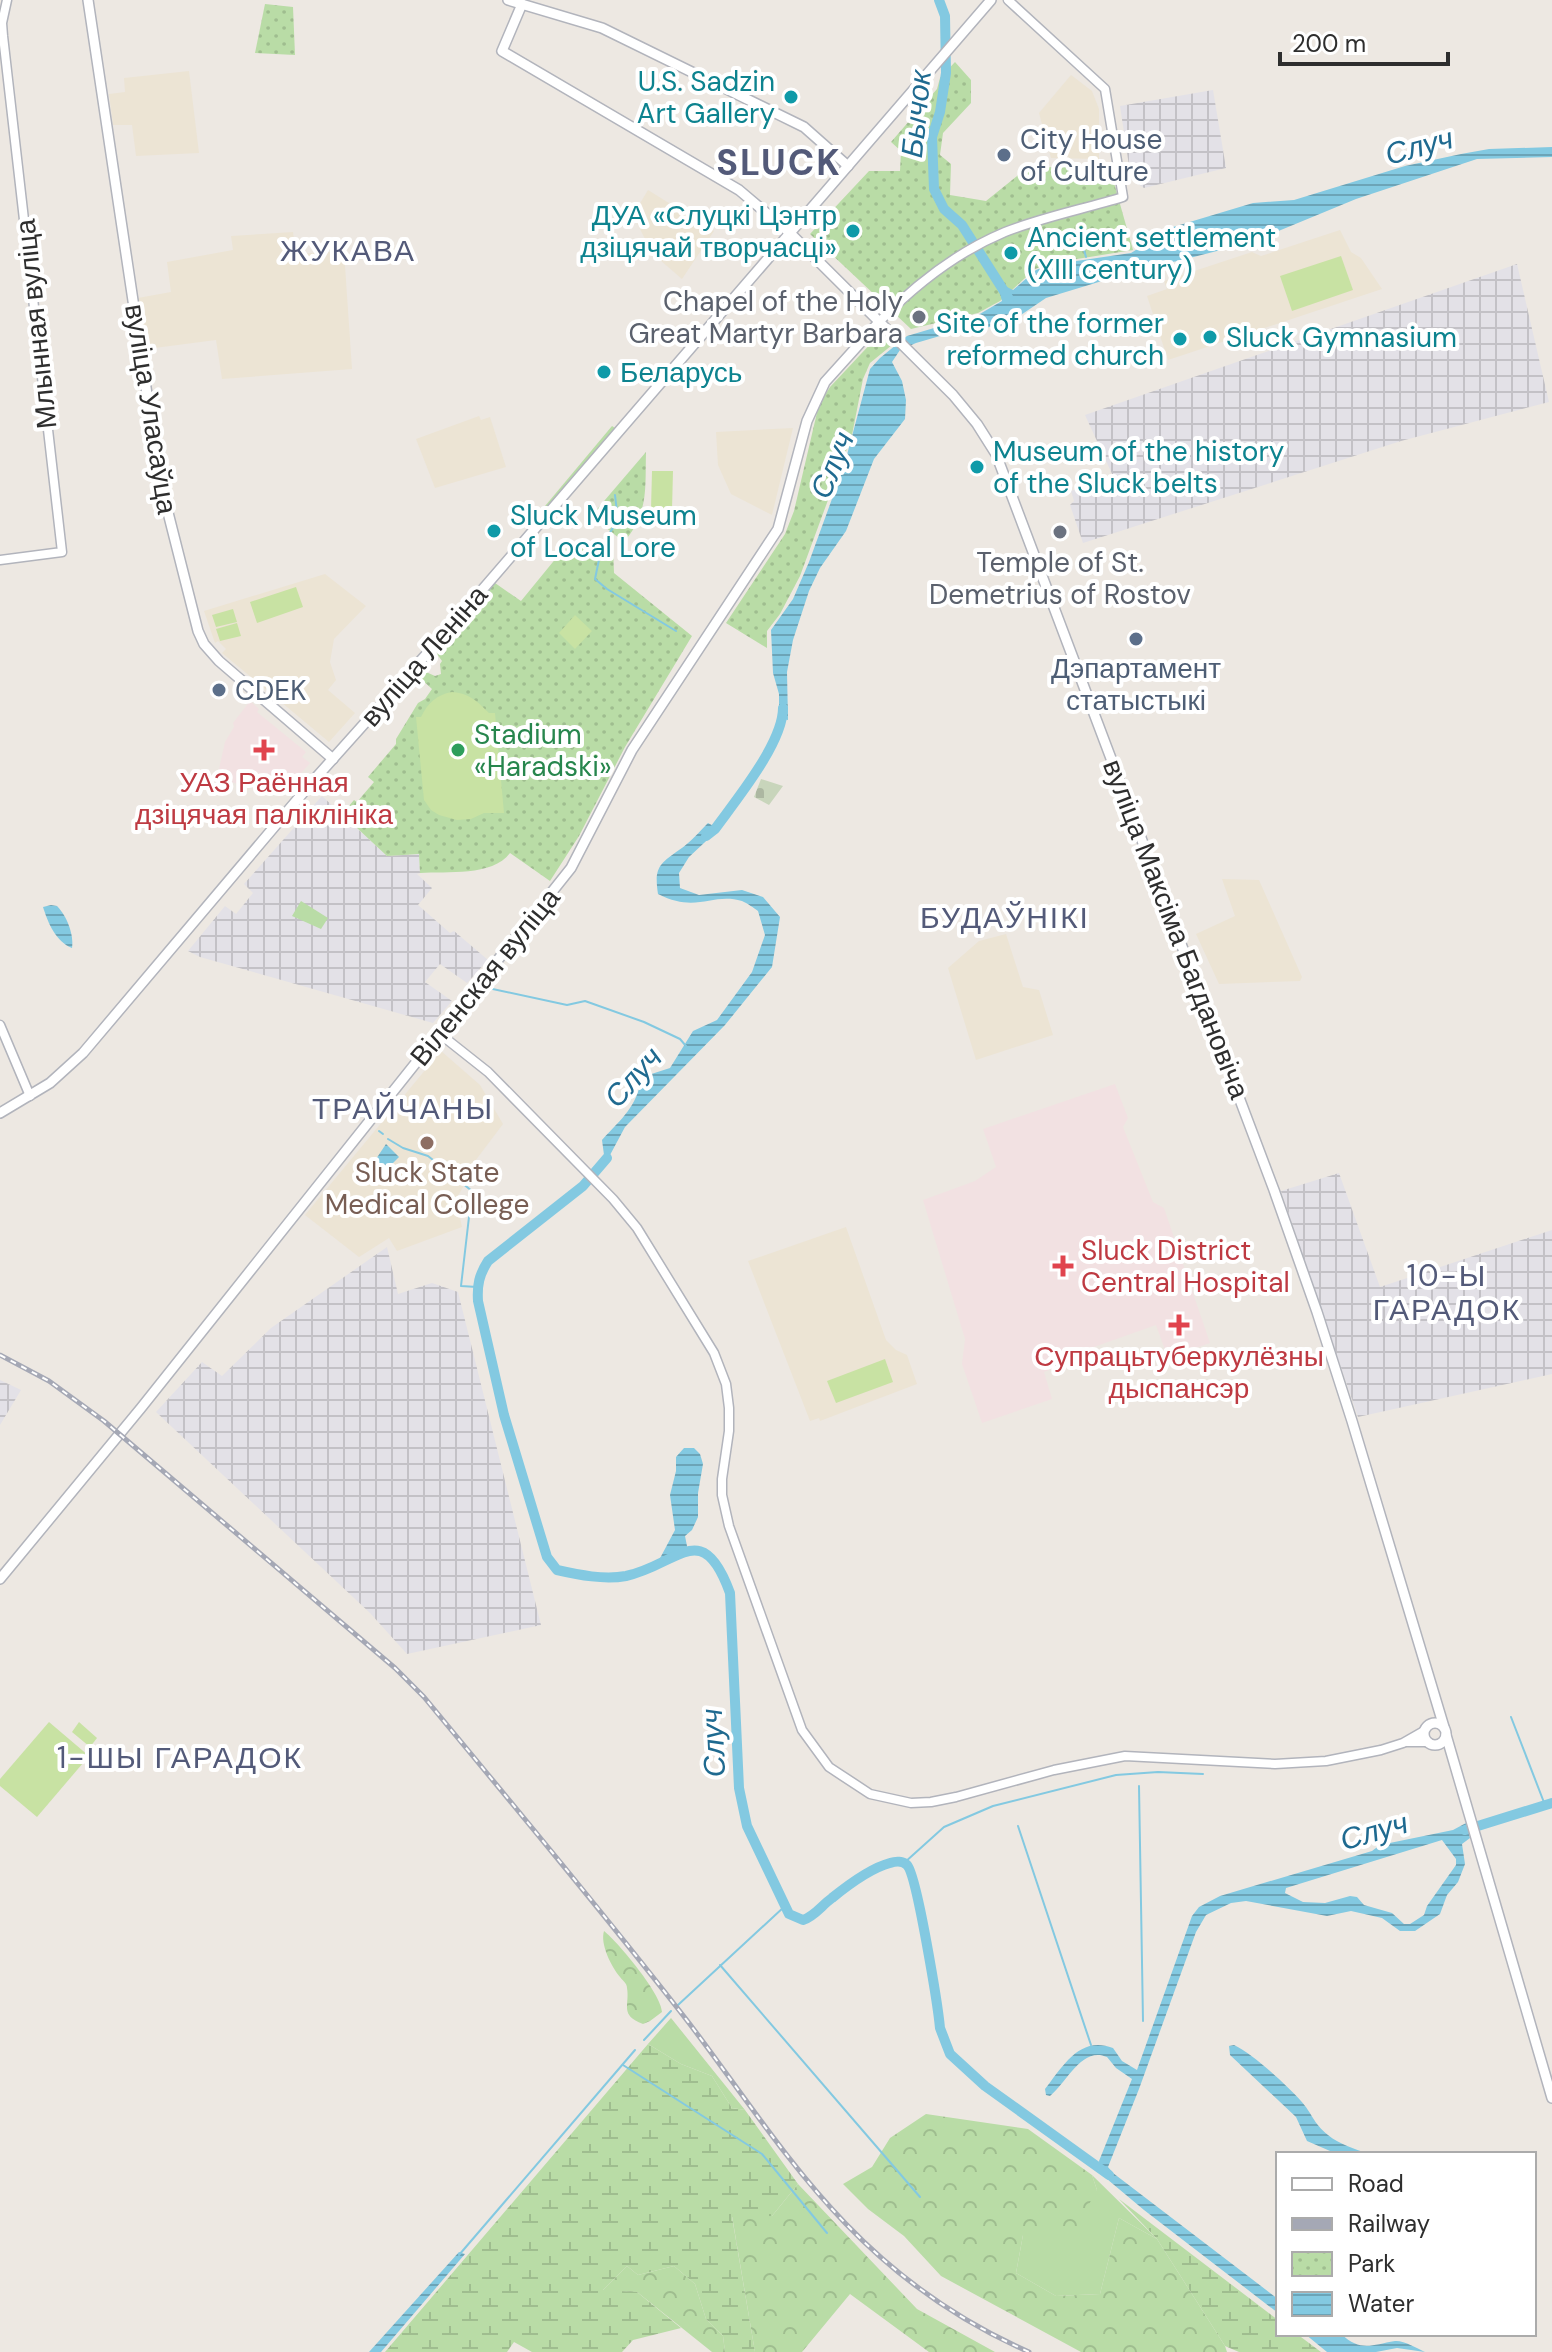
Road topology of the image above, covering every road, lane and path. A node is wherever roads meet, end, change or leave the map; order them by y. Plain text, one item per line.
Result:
1 (7, 0) edge
2 (88, 0) edge
3 (508, 0) edge
4 (991, 0) edge
5 (1008, 0) edge
6 (522, 4) junction
7 (848, 166) junction
8 (790, 233) junction
9 (880, 321) junction
10 (0, 560) edge
11 (333, 759) junction
12 (0, 1025) edge
13 (440, 1034) junction
14 (30, 1096) junction
15 (0, 1113) edge
16 (0, 1579) edge
17 (1434, 1697) junction
18 (1426, 1728) junction
19 (1445, 1731) junction
20 (1403, 1743) junction
21 (1429, 1743) junction
22 (1456, 1768) junction
23 (1552, 2098) edge

1 - 10 street, Млынная вуліца
2 - 11 main road, вуліца Уласаўца
3 - 6 main road
4 - 7 main road, вуліца Леніна
5 - 9 street
6 - 7 main road
6 - 8 main road, вуліца Максіма Багдановіча
7 - 8 main road, вуліца Леніна
8 - 9 main road, вуліца Максіма Багдановіча
8 - 11 main road, вуліца Леніна
9 - 13 main road, Віленская вуліца
9 - 17 main road, вуліца Максіма Багдановіча
11 - 14 main road, вуліца Леніна
12 - 14 street
13 - 16 main road, Віленская вуліца
13 - 20 street
14 - 15 main road, вуліца Леніна
17 - 18 main road, вуліца Максіма Багдановіча
17 - 19 main road, вуліца Максіма Багдановіча
18 - 19 main road
18 - 20 street
18 - 21 main road
19 - 21 main road
19 - 22 main road, вуліца Максіма Багдановіча
20 - 21 street
21 - 22 main road
22 - 23 main road, вуліца Максіма Багдановіча

